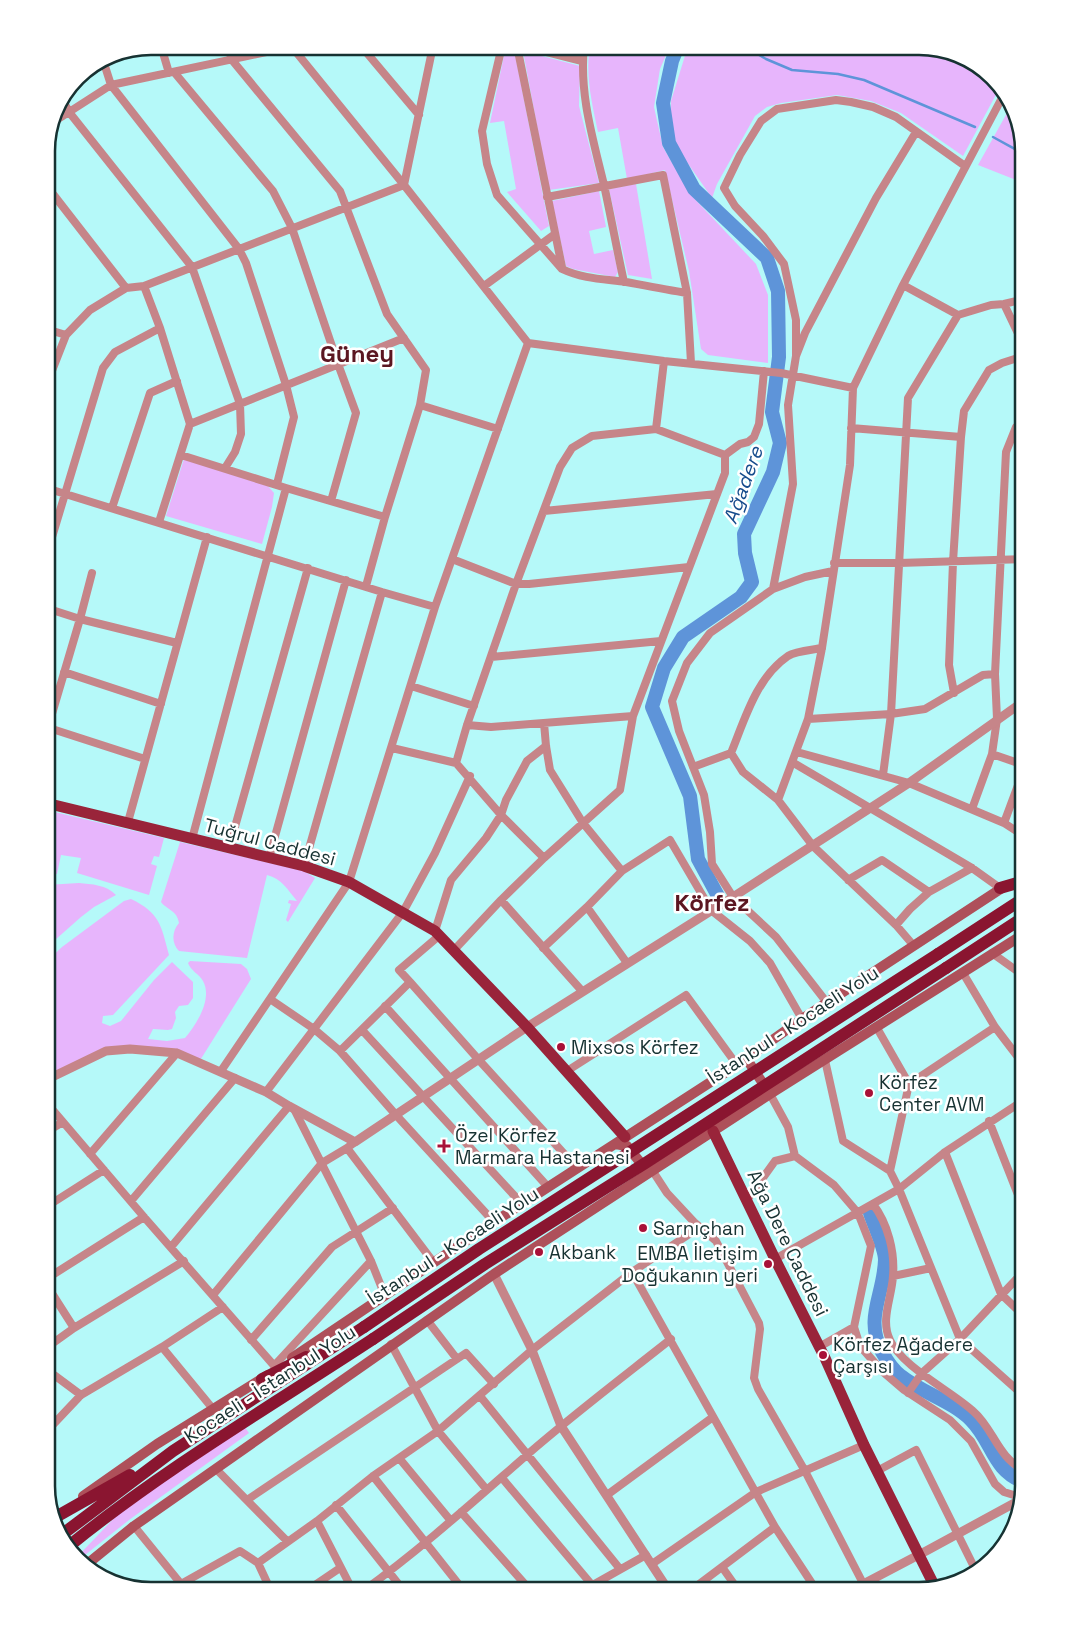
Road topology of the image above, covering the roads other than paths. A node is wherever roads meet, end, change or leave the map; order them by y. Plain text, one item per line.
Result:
1 (165, 55) edge
2 (230, 55) edge
3 (256, 55) edge
4 (300, 55) edge
5 (368, 55) edge
6 (431, 55) edge
7 (500, 55) edge
8 (519, 55) edge
9 (558, 55) edge
10 (583, 55) edge
11 (232, 60) junction
12 (582, 61) junction
13 (105, 67) edge
14 (172, 73) junction
15 (111, 85) junction
16 (1000, 101) edge
17 (66, 107) edge
18 (69, 112) junction
19 (418, 115) junction
20 (61, 117) edge
21 (916, 132) junction
22 (965, 166) junction
23 (404, 185) junction
24 (604, 186) junction
25 (55, 197) edge
26 (547, 197) junction
27 (346, 206) junction
28 (292, 228) junction
29 (555, 234) junction
30 (540, 244) junction
31 (239, 249) junction
32 (192, 267) junction
33 (562, 269) junction
34 (624, 282) junction
35 (904, 285) junction
36 (144, 286) junction
37 (484, 286) junction
38 (126, 288) junction
39 (688, 293) junction
40 (1015, 301) edge
41 (1004, 304) junction
42 (958, 315) junction
43 (1015, 327) edge
44 (160, 328) junction
45 (55, 332) edge
46 (66, 335) junction
47 (404, 338) junction
48 (528, 343) junction
49 (796, 356) junction
50 (1015, 358) edge
51 (664, 361) junction
52 (55, 363) edge
53 (691, 363) junction
54 (338, 364) junction
55 (766, 371) junction
56 (792, 374) junction
57 (177, 381) junction
58 (286, 385) junction
59 (853, 388) junction
60 (240, 404) junction
61 (420, 405) junction
62 (190, 424) junction
63 (851, 428) junction
64 (498, 429) junction
65 (656, 429) junction
66 (1015, 430) edge
67 (906, 433) junction
68 (961, 437) junction
69 (726, 454) junction
70 (181, 455) junction
71 (225, 468) junction
72 (276, 484) junction
73 (286, 488) junction
74 (55, 491) edge
75 (65, 494) junction
76 (717, 494) junction
77 (331, 501) junction
78 (112, 508) junction
79 (544, 511) junction
80 (385, 517) junction
81 (159, 522) junction
82 (55, 527) edge
83 (207, 537) junction
84 (268, 556) junction
85 (452, 558) junction
86 (1015, 560) edge
87 (1000, 561) junction
88 (953, 562) junction
89 (899, 564) junction
90 (689, 567) junction
91 (834, 567) junction
92 (308, 568) junction
93 (92, 574) dead end
94 (346, 580) junction
95 (516, 584) junction
96 (366, 586) junction
97 (773, 589) junction
98 (382, 592) junction
99 (435, 606) junction
100 (55, 611) edge
101 (80, 619) junction
102 (661, 641) junction
103 (177, 643) junction
104 (822, 648) junction
105 (491, 657) junction
106 (64, 672) junction
107 (995, 674) junction
108 (411, 686) junction
109 (954, 693) junction
110 (55, 702) edge
111 (161, 704) junction
112 (474, 706) junction
113 (1015, 707) edge
114 (891, 714) junction
115 (633, 716) junction
116 (808, 719) junction
117 (997, 719) junction
118 (544, 723) junction
119 (467, 725) junction
120 (55, 731) edge
121 (546, 746) junction
122 (392, 748) junction
123 (797, 752) junction
124 (731, 753) junction
125 (992, 754) junction
126 (145, 759) junction
127 (456, 762) junction
128 (792, 762) junction
129 (1015, 762) edge
130 (693, 767) junction
131 (883, 775) junction
132 (470, 776) junction
133 (909, 783) junction
134 (1015, 793) edge
135 (778, 800) junction
136 (55, 805) edge
137 (872, 808) junction
138 (972, 810) junction
139 (502, 815) junction
140 (128, 822) junction
141 (583, 823) junction
142 (1004, 823) junction
143 (1015, 830) edge
144 (192, 839) junction
145 (813, 846) junction
146 (229, 848) junction
147 (269, 858) junction
148 (544, 858) junction
149 (304, 866) junction
150 (972, 868) junction
151 (622, 871) junction
152 (848, 880) junction
153 (1015, 880) edge
154 (350, 882) junction
155 (1015, 884) edge
156 (1000, 888) junction
157 (930, 892) junction
158 (733, 897) junction
159 (501, 900) junction
160 (1015, 904) edge
161 (587, 907) junction
162 (711, 910) junction
163 (403, 912) junction
164 (1015, 923) edge
165 (896, 925) junction
166 (438, 933) junction
167 (1015, 939) edge
168 (914, 946) junction
169 (543, 948) junction
170 (455, 950) junction
171 (992, 953) junction
172 (626, 963) junction
173 (1015, 970) edge
174 (963, 973) junction
175 (410, 982) junction
176 (582, 991) junction
177 (270, 999) junction
178 (828, 1004) junction
179 (385, 1006) junction
180 (802, 1019) junction
181 (527, 1027) junction
182 (995, 1027) junction
183 (877, 1028) junction
184 (314, 1029) junction
185 (362, 1030) junction
186 (340, 1051) junction
187 (178, 1053) junction
188 (1015, 1053) edge
189 (746, 1058) junction
190 (478, 1060) junction
191 (824, 1060) junction
192 (737, 1065) junction
193 (220, 1071) junction
194 (567, 1071) junction
195 (55, 1076) edge
196 (235, 1078) junction
197 (450, 1078) junction
198 (910, 1084) junction
199 (266, 1092) junction
200 (770, 1094) junction
201 (423, 1096) junction
202 (1015, 1106) edge
203 (292, 1108) junction
204 (55, 1113) edge
205 (396, 1114) junction
206 (63, 1122) junction
207 (989, 1122) junction
208 (55, 1127) edge
209 (714, 1131) junction
210 (620, 1140) junction
211 (355, 1142) junction
212 (347, 1148) junction
213 (945, 1152) junction
214 (90, 1154) junction
215 (795, 1156) junction
216 (322, 1163) junction
217 (577, 1168) junction
218 (104, 1170) junction
219 (652, 1170) junction
220 (890, 1171) junction
221 (642, 1177) junction
222 (548, 1187) junction
223 (1015, 1187) edge
224 (899, 1190) junction
225 (747, 1200) junction
226 (55, 1201) edge
227 (131, 1201) junction
228 (522, 1204) junction
229 (873, 1204) junction
230 (393, 1208) junction
231 (858, 1212) junction
232 (144, 1217) junction
233 (494, 1222) junction
234 (700, 1227) junction
235 (356, 1231) junction
236 (171, 1247) junction
237 (775, 1259) junction
238 (184, 1261) junction
239 (371, 1261) junction
240 (434, 1263) junction
241 (931, 1268) junction
242 (632, 1272) junction
243 (55, 1273) edge
244 (494, 1274) junction
245 (893, 1276) junction
246 (1015, 1280) edge
247 (1001, 1294) junction
248 (213, 1295) junction
249 (385, 1296) junction
250 (55, 1298) edge
251 (223, 1307) junction
252 (1015, 1307) edge
253 (428, 1320) junction
254 (364, 1327) junction
255 (854, 1327) junction
256 (74, 1328) junction
257 (671, 1339) junction
258 (960, 1339) junction
259 (251, 1340) junction
260 (55, 1342) edge
261 (391, 1344) junction
262 (162, 1347) junction
263 (819, 1347) junction
264 (532, 1350) junction
265 (457, 1359) junction
266 (275, 1368) junction
267 (922, 1374) junction
268 (55, 1376) edge
269 (262, 1379) junction
270 (494, 1384) junction
271 (414, 1388) junction
272 (1015, 1388) edge
273 (908, 1393) junction
274 (81, 1395) junction
275 (480, 1396) junction
276 (213, 1409) junction
277 (713, 1417) junction
278 (55, 1422) edge
279 (562, 1426) junction
280 (438, 1431) junction
281 (864, 1445) junction
282 (173, 1450) junction
283 (528, 1454) junction
284 (399, 1458) junction
285 (1015, 1466) edge
286 (216, 1469) junction
287 (804, 1471) junction
288 (877, 1471) junction
289 (373, 1476) junction
290 (502, 1478) junction
291 (487, 1490) junction
292 (756, 1492) junction
293 (607, 1496) junction
294 (1014, 1496) edge
295 (247, 1500) junction
296 (1013, 1503) edge
297 (336, 1505) junction
298 (115, 1511) junction
299 (461, 1512) junction
300 (59, 1514) edge
301 (59, 1514) edge
302 (317, 1521) junction
303 (451, 1521) junction
304 (134, 1526) junction
305 (775, 1527) junction
306 (66, 1531) edge
307 (958, 1533) junction
308 (287, 1541) junction
309 (425, 1542) junction
310 (74, 1543) edge
311 (78, 1548) edge
312 (646, 1555) junction
313 (919, 1555) junction
314 (91, 1561) edge
315 (258, 1562) junction
316 (652, 1564) junction
317 (973, 1565) edge
318 (722, 1567) junction
319 (340, 1568) junction
320 (620, 1570) junction
321 (389, 1572) junction
322 (932, 1581) edge
323 (179, 1582) edge
324 (185, 1582) edge
325 (267, 1582) edge
326 (319, 1582) edge
327 (348, 1582) edge
328 (375, 1582) edge
329 (397, 1582) edge
330 (457, 1582) edge
331 (523, 1582) edge
332 (589, 1582) edge
333 (598, 1582) edge
334 (663, 1582) edge
335 (702, 1582) edge
336 (733, 1582) edge
337 (811, 1582) edge
338 (862, 1582) edge
339 (875, 1582) edge

1 - 14 street
2 - 11 street
3 - 11 street
4 - 23 street
5 - 19 street
6 - 19 street
7 - 30 street
8 - 26 street
9 - 12 street
10 - 12 street
11 - 14 street
11 - 27 street
12 - 24 street
13 - 15 street
14 - 15 street
14 - 28 street
15 - 18 street
15 - 31 street
16 - 22 street
17 - 18 street
18 - 20 street
18 - 32 street
19 - 23 street
21 - 22 street
21 - 49 street
21 - 49 street
22 - 35 street
23 - 27 street
23 - 37 street
24 - 26 street
24 - 34 street
24 - 39 street
25 - 38 street
26 - 29 street
27 - 28 street
27 - 47 street
28 - 31 street
28 - 54 street
29 - 30 street
29 - 33 street
30 - 33 street
30 - 37 street
31 - 32 street
31 - 58 street
32 - 36 street
32 - 60 street
33 - 34 street
34 - 39 street
35 - 42 street
35 - 59 street
36 - 38 street
36 - 44 street
37 - 48 street
38 - 46 street
39 - 53 street
40 - 41 street
41 - 42 street
41 - 43 street
42 - 67 street
44 - 57 street
44 - 75 street
45 - 46 street
46 - 52 street
47 - 54 street
47 - 61 street
48 - 51 street
48 - 64 street
49 - 56 street
50 - 68 street
51 - 53 street
51 - 65 street
53 - 55 street
54 - 58 street
54 - 77 street
55 - 56 street
55 - 69 street
56 - 59 street
56 - 97 street
57 - 62 street
57 - 78 street
58 - 60 street
58 - 72 street
59 - 63 street
60 - 62 street
60 - 71 street
61 - 64 street
61 - 80 street
62 - 70 street
63 - 67 street
63 - 91 street
64 - 85 street
65 - 69 street
65 - 79 street
66 - 87 street
67 - 68 street
67 - 89 street
68 - 88 street
69 - 76 street
70 - 71 street
70 - 81 street
71 - 72 street
72 - 73 street
73 - 77 street
73 - 84 street
74 - 75 street
75 - 78 street
75 - 82 street
76 - 79 street
76 - 90 street
77 - 80 street
78 - 81 street
79 - 95 street
80 - 96 street
81 - 83 street
83 - 84 street
83 - 103 street
84 - 92 street
84 - 144 street
85 - 95 street
85 - 99 street
86 - 87 street
87 - 88 street
87 - 107 street
88 - 89 street
88 - 109 street
89 - 91 street
89 - 114 street
90 - 95 street
90 - 102 street
91 - 97 street
91 - 104 street
92 - 94 street
92 - 146 street
93 - 101 street
94 - 96 street
94 - 147 street
95 - 105 street
96 - 98 street
97 - 130 street
98 - 99 street
98 - 149 street
99 - 108 street
100 - 101 street
101 - 103 street
101 - 106 street
102 - 105 street
102 - 115 street
103 - 111 street
104 - 116 street
104 - 124 street
105 - 112 street
106 - 110 street
106 - 111 street
107 - 109 street
107 - 117 street
108 - 112 street
108 - 122 street
109 - 114 street
111 - 126 street
112 - 119 street
113 - 117 street
114 - 116 street
114 - 131 street
115 - 118 street
115 - 141 street
116 - 123 street
117 - 125 street
117 - 133 street
118 - 119 street
118 - 121 street
119 - 127 street
120 - 126 street
121 - 139 street
121 - 141 street
122 - 127 street
122 - 154 street
123 - 128 street
123 - 131 street
124 - 130 street
124 - 135 street
125 - 129 street
125 - 138 street
126 - 140 street
127 - 132 street
128 - 135 street
128 - 137 street
130 - 158 street
131 - 133 street
132 - 139 street
132 - 163 street
133 - 137 street
133 - 138 street
134 - 142 street
135 - 145 street
136 - 140 main road, Tuğrul Caddesi
137 - 145 street
137 - 150 street
138 - 142 street
139 - 148 street
139 - 166 street
140 - 144 main road, Tuğrul Caddesi
141 - 148 street
141 - 151 street
142 - 143 street
144 - 146 main road, Tuğrul Caddesi
145 - 152 street
145 - 158 street
146 - 147 main road, Tuğrul Caddesi
147 - 149 main road, Tuğrul Caddesi
148 - 159 street
149 - 154 main road, Tuğrul Caddesi
150 - 156 street
150 - 157 street
151 - 161 street
151 - 162 street
152 - 157 street
152 - 165 street
153 - 156 main road
154 - 163 main road, Tuğrul Caddesi
154 - 177 street
155 - 156 highway
156 - 168 main road
157 - 165 street
158 - 162 street
158 - 178 street
159 - 169 street
159 - 170 street
160 - 254 highway, İstanbul - Kocaeli Yolu, bridge
161 - 169 street
161 - 172 street
162 - 172 street
162 - 180 street
163 - 166 main road, Tuğrul Caddesi
163 - 184 street
164 - 298 highway, Kocaeli - İstanbul Yolu, bridge
165 - 168 street
166 - 170 main road, Tuğrul Caddesi
166 - 175 street
167 - 171 main road
168 - 178 main road
169 - 176 street
170 - 181 main road, Tuğrul Caddesi
171 - 173 street
171 - 174 main road
172 - 176 street
174 - 182 street
174 - 183 main road
175 - 179 street
175 - 190 street
176 - 181 street
177 - 184 street
177 - 193 street
178 - 180 main road
179 - 185 street
179 - 197 street
180 - 189 main road
181 - 190 street
181 - 194 main road, Tuğrul Caddesi
182 - 188 street
182 - 198 street
183 - 191 main road
183 - 198 street
184 - 186 street
184 - 199 street
185 - 186 street
185 - 201 street
186 - 205 street
187 - 193 street
187 - 195 street
187 - 214 street
189 - 192 main road
189 - 200 main road
190 - 197 street
190 - 217 street
191 - 200 main road
191 - 220 street
192 - 194 street
192 - 210 main road
193 - 196 street
194 - 210 main road, Tuğrul Caddesi
196 - 199 street
196 - 227 street
197 - 201 street
197 - 222 street
198 - 220 street
199 - 203 street
200 - 209 main road
200 - 215 street
201 - 205 street
201 - 228 street
202 - 207 street
203 - 211 street
203 - 216 street
203 - 236 street
204 - 206 street
205 - 211 street
205 - 233 street
206 - 208 street
206 - 214 street
207 - 213 street
207 - 223 street
209 - 219 main road
209 - 225 main road, Ağa Dere Caddesi
210 - 217 main road
210 - 219 main road
210 - 221 main road
211 - 212 street
212 - 216 street
212 - 230 street
213 - 224 street
213 - 247 street
214 - 218 street
215 - 225 street
215 - 231 street
216 - 235 street
216 - 248 street
217 - 222 main road
218 - 226 street
218 - 227 street
219 - 221 main road
219 - 234 street
220 - 224 street
221 - 244 main road
222 - 228 main road
224 - 229 street
224 - 241 street
225 - 237 main road, Ağa Dere Caddesi
227 - 232 street
228 - 233 main road
229 - 231 street
229 - 245 street
230 - 235 street
230 - 240 street
231 - 237 street
231 - 255 street
232 - 236 street
232 - 243 street
233 - 240 main road
234 - 242 street
234 - 287 street
235 - 239 street
235 - 259 street
236 - 238 street
237 - 263 main road, Ağa Dere Caddesi
238 - 248 street
238 - 256 street
239 - 249 street
239 - 266 street
240 - 249 main road
241 - 245 street
241 - 258 street
242 - 257 street
242 - 264 street
244 - 253 main road
244 - 264 street
245 - 267 street
246 - 247 street
247 - 252 street
247 - 258 street
248 - 251 street
249 - 266 main road
250 - 256 street
251 - 259 street
251 - 262 street
253 - 261 main road
253 - 265 street
254 - 269 highway
254 - 282 highway, İstanbul - Kocaeli Yolu
255 - 263 street
255 - 273 street
256 - 260 street
257 - 277 street
257 - 279 street
258 - 267 street
258 - 272 street
259 - 266 street
261 - 271 street
261 - 286 main road
262 - 274 street
262 - 276 street
263 - 281 main road, Ağa Dere Caddesi
264 - 270 street
264 - 279 street
265 - 270 street
265 - 271 street
266 - 269 main road
267 - 273 street
267 - 285 street
268 - 274 street
269 - 276 main road
270 - 275 street
271 - 280 street
271 - 295 street
273 - 294 street
274 - 278 street
275 - 280 street
275 - 283 street
276 - 301 main road
277 - 292 street
277 - 293 street
279 - 283 street
279 - 293 street
280 - 284 street
280 - 291 street
281 - 287 street
281 - 288 main road, Ağa Dere Caddesi
282 - 300 highway
282 - 306 highway, İstanbul - Kocaeli Yolu
283 - 290 street
283 - 320 street
284 - 289 street
284 - 303 street
286 - 295 street
286 - 304 main road
287 - 292 street
287 - 338 street
288 - 307 street
288 - 313 main road, Ağa Dere Caddesi
289 - 297 street
289 - 309 street
290 - 291 street
290 - 332 street
291 - 299 street
292 - 305 street
292 - 316 street
293 - 312 street
295 - 308 street
296 - 307 street
297 - 302 street
297 - 321 street
298 - 310 highway, Kocaeli - İstanbul Yolu
298 - 311 highway
299 - 303 street
299 - 331 street
302 - 308 street
302 - 319 street
303 - 309 street
304 - 314 main road
304 - 323 street
305 - 318 street
305 - 337 street
307 - 313 street
307 - 317 street
308 - 315 street
309 - 321 street
309 - 330 street
312 - 316 street
312 - 320 street
313 - 322 main road, Ağa Dere Caddesi
313 - 339 street
315 - 324 street
315 - 325 street
316 - 334 street
318 - 335 street
318 - 336 street
319 - 326 street
319 - 327 street
320 - 333 street
321 - 328 street
321 - 329 street

